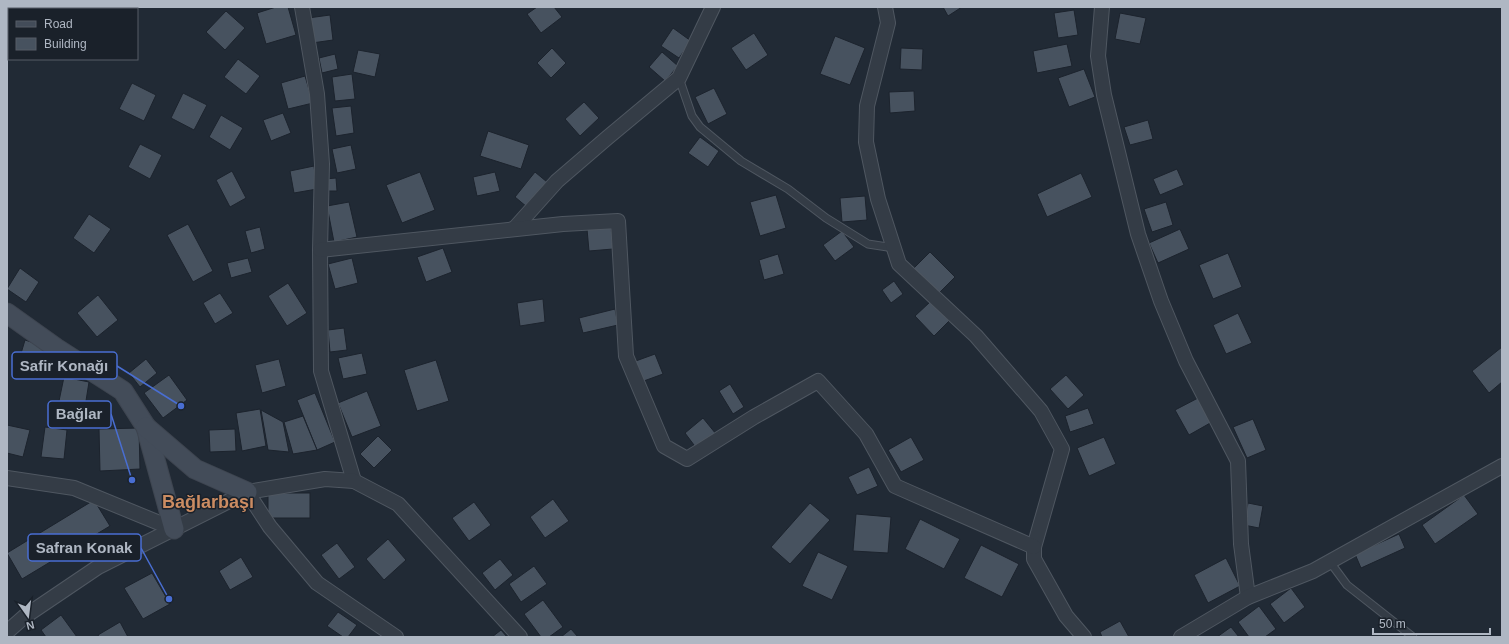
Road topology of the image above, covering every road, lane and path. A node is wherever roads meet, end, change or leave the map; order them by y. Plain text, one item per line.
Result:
1 (302, 7) edge
2 (714, 7) edge
3 (885, 7) edge
4 (1102, 7) edge
5 (679, 78) junction
6 (514, 229) junction
7 (894, 248) junction
8 (320, 250) junction
9 (7, 313) edge
10 (146, 428) junction
11 (1502, 466) edge
12 (7, 478) edge
13 (354, 481) junction
14 (247, 492) junction
15 (174, 529) junction
16 (1034, 547) junction
17 (1330, 562) junction
18 (1248, 597) junction
19 (7, 632) edge
20 (396, 637) edge
21 (520, 637) edge
22 (1084, 637) edge
23 (1181, 637) edge
24 (1413, 637) edge

1 - 8 street
2 - 5 street
3 - 7 street
4 - 18 street
5 - 6 street
5 - 7 lane
6 - 8 street
6 - 16 street
7 - 16 street
8 - 13 street
9 - 10 street
10 - 14 street
10 - 15 street
11 - 17 street
12 - 15 street
13 - 14 street
13 - 21 street
14 - 15 street
14 - 20 street
15 - 19 street
16 - 22 street
17 - 18 street
17 - 24 lane
18 - 23 street

